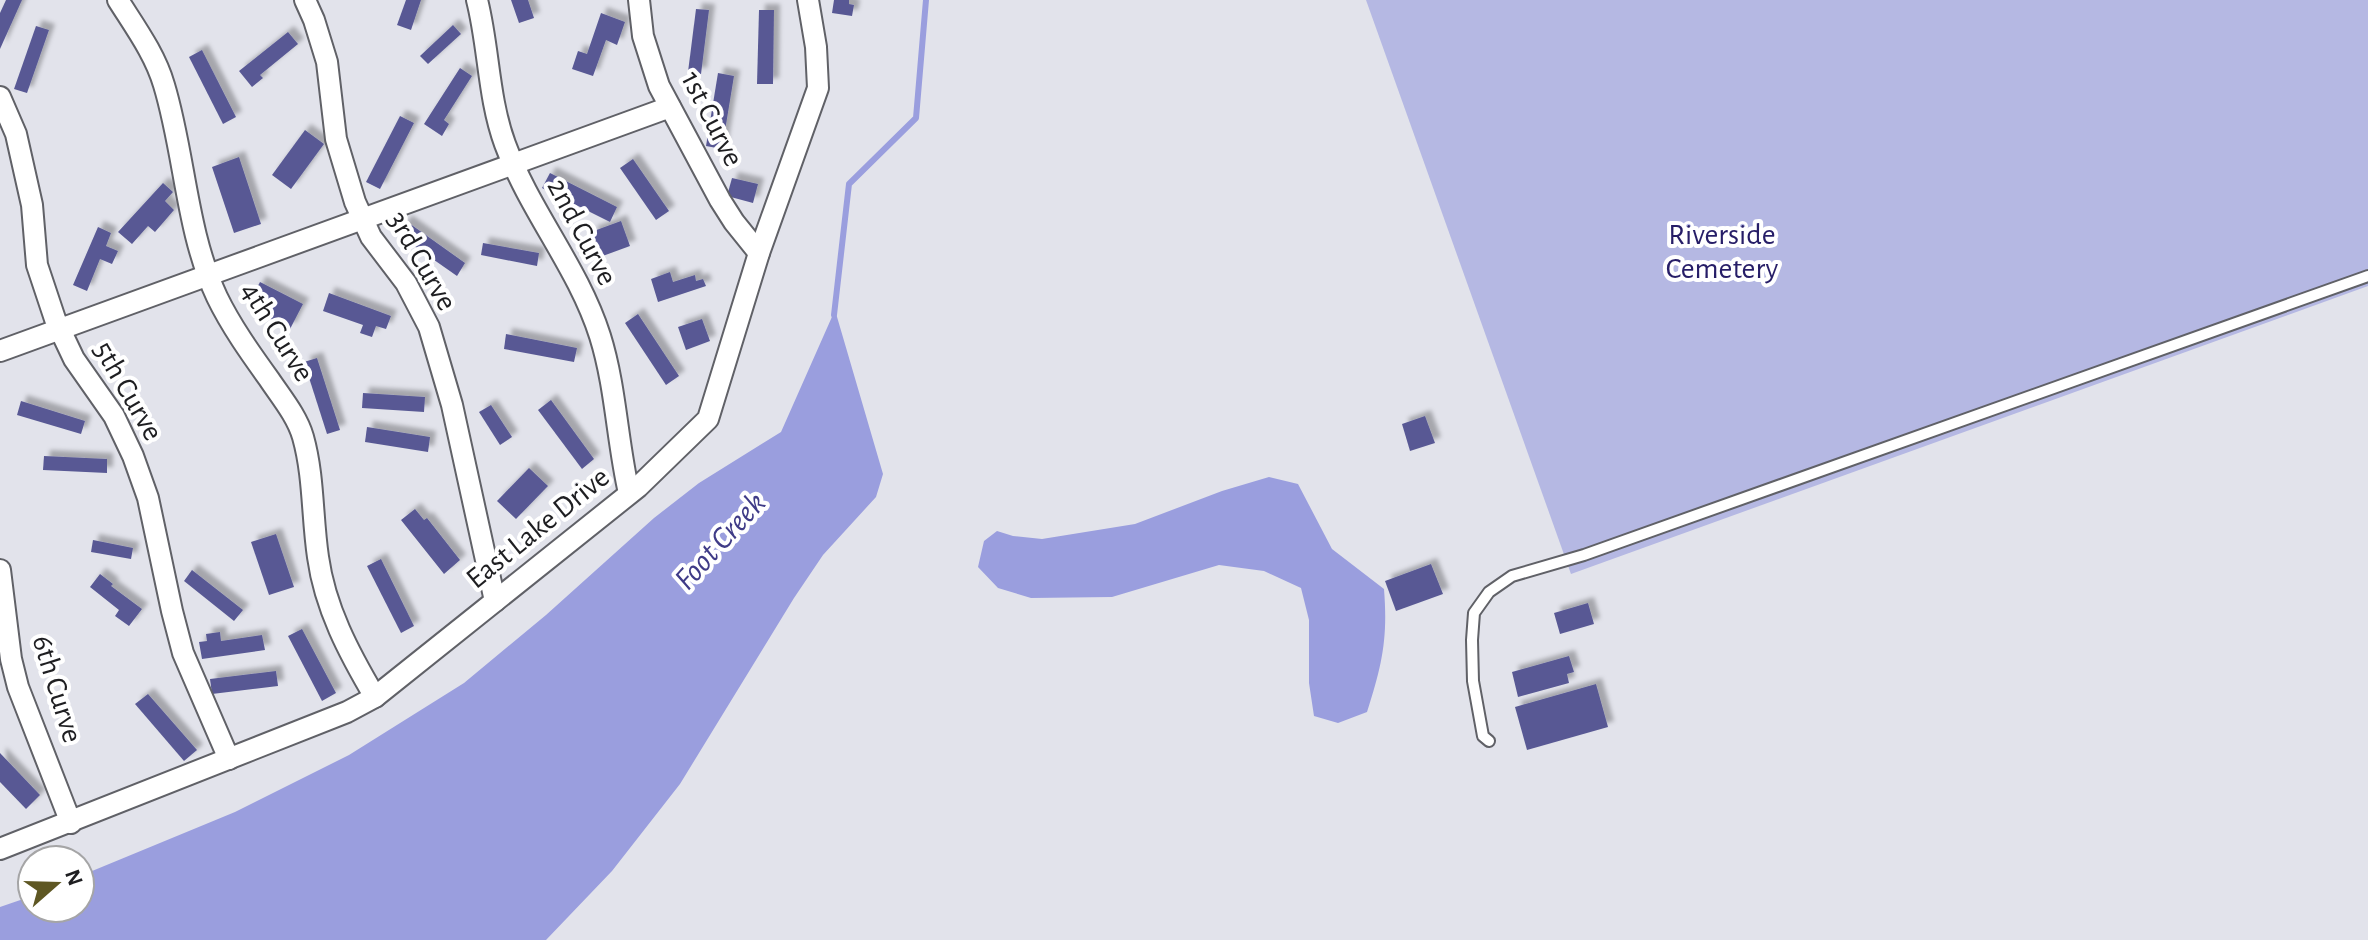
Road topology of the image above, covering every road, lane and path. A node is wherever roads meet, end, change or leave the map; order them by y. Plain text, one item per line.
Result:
1 (118, 0) edge
2 (305, 0) edge
3 (477, 0) edge
4 (639, 0) edge
5 (808, 0) edge
6 (0, 97) edge
7 (670, 107) junction
8 (514, 164) junction
9 (363, 219) junction
10 (759, 253) junction
11 (209, 275) junction
12 (2368, 276) edge
13 (60, 329) junction
14 (0, 351) edge
15 (629, 493) junction
16 (0, 570) edge
17 (495, 601) junction
18 (375, 697) junction
19 (1489, 741) dead end
20 (229, 759) junction
21 (71, 823) junction
22 (0, 849) edge

1 - 11 street, 4th Curve
2 - 9 street, 3rd Curve
3 - 8 street, 2nd Curve
4 - 7 street, 1st Curve
5 - 10 street, East Lake Drive
6 - 13 street, 5th Curve
7 - 8 street
7 - 10 street, 1st Curve
8 - 9 street
8 - 15 street, 2nd Curve
9 - 11 street
9 - 17 street, 3rd Curve
10 - 15 street, East Lake Drive
11 - 13 street
11 - 18 street, 4th Curve
12 - 19 lane
13 - 14 street
13 - 20 street, 5th Curve
15 - 17 street, East Lake Drive
16 - 21 street, 6th Curve
17 - 18 street, East Lake Drive
18 - 20 street, East Lake Drive
20 - 21 street, East Lake Drive
21 - 22 street, East Lake Drive

